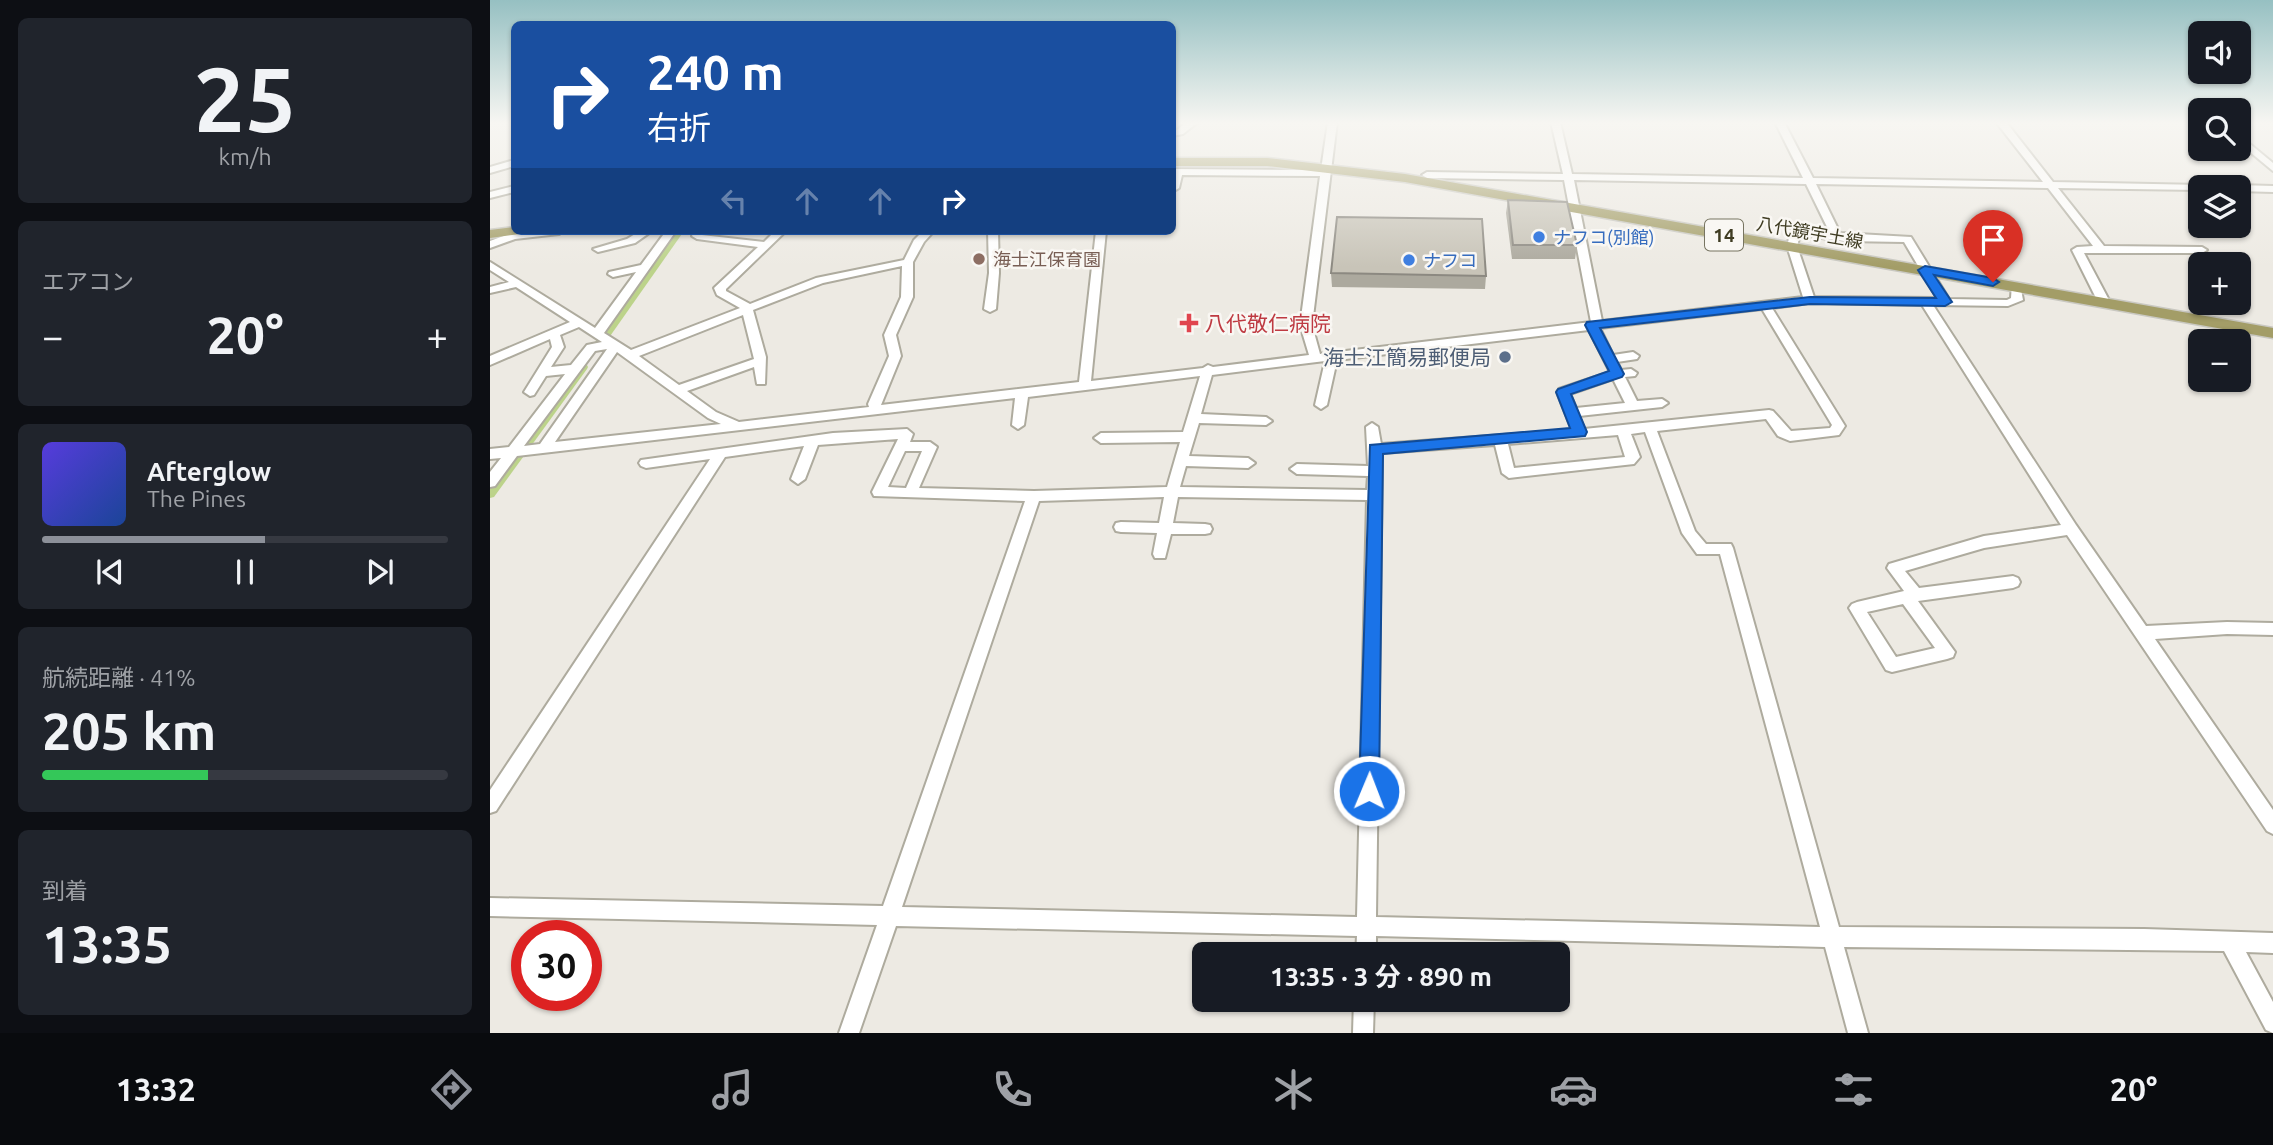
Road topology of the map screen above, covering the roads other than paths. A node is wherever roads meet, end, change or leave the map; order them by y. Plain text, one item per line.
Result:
1 (1326, 170) edge
2 (1328, 170) edge
3 (1565, 170) edge
4 (1804, 170) edge
5 (2041, 170) edge
6 (1427, 175) dead end
7 (1566, 177) junction
8 (1809, 180) junction
9 (1451, 181) junction
10 (2052, 184) junction
11 (2188, 187) edge
12 (2251, 188) edge
13 (2273, 189) edge
14 (511, 190) edge
15 (490, 195) edge
16 (1576, 210) junction
17 (511, 232) edge
18 (490, 233) edge
19 (515, 235) edge
20 (641, 235) edge
21 (668, 235) edge
22 (777, 235) edge
23 (925, 235) edge
24 (993, 235) edge
25 (1101, 235) edge
26 (1836, 235) junction
27 (697, 236) dead end
28 (490, 245) edge
29 (766, 245) junction
30 (1792, 246) junction
31 (598, 249) dead end
32 (898, 249) dead end
33 (2101, 249) junction
34 (2202, 250) dead end
35 (910, 258) junction
36 (490, 265) edge
37 (645, 267) junction
38 (1925, 270) junction
39 (613, 274) dead end
40 (517, 283) junction
41 (2016, 286) junction
42 (490, 290) edge
43 (1810, 300) junction
44 (1925, 301) junction
45 (1945, 302) junction
46 (2104, 302) junction
47 (1765, 305) junction
48 (747, 307) junction
49 (990, 309) dead end
50 (578, 323) junction
51 (1594, 325) junction
52 (2273, 333) edge
53 (551, 334) junction
54 (595, 339) junction
55 (612, 344) junction
56 (630, 355) junction
57 (1332, 355) junction
58 (1633, 356) dead end
59 (1315, 357) junction
60 (1611, 359) junction
61 (760, 361) junction
62 (492, 363) edge
63 (576, 369) junction
64 (1208, 369) junction
65 (543, 372) junction
66 (1624, 374) junction
67 (761, 381) dead end
68 (1085, 384) junction
69 (677, 390) junction
70 (530, 392) dead end
71 (1022, 393) junction
72 (1662, 403) dead end
73 (1321, 405) dead end
74 (1633, 406) junction
75 (878, 410) junction
76 (1571, 413) junction
77 (1194, 418) junction
78 (1266, 421) dead end
79 (1018, 425) dead end
80 (737, 426) junction
81 (1372, 427) dead end
82 (1650, 429) junction
83 (1623, 430) junction
84 (1579, 432) junction
85 (659, 436) junction
86 (1101, 438) dead end
87 (1187, 438) junction
88 (1500, 440) junction
89 (813, 441) junction
90 (901, 446) junction
91 (541, 448) junction
92 (1375, 449) junction
93 (518, 450) junction
94 (721, 453) junction
95 (490, 454) edge
96 (1181, 461) junction
97 (1248, 463) dead end
98 (1297, 469) dead end
99 (1374, 471) junction
100 (799, 479) dead end
101 (490, 482) edge
102 (1172, 492) junction
103 (910, 493) junction
104 (1373, 495) junction
105 (1034, 496) junction
106 (1121, 527) dead end
107 (1167, 527) junction
108 (1205, 529) dead end
109 (2071, 529) junction
110 (1160, 554) dead end
111 (2012, 582) dead end
112 (1911, 596) junction
113 (2273, 629) edge
114 (2141, 633) junction
115 (490, 805) edge
116 (2273, 825) edge
117 (490, 907) edge
118 (889, 916) junction
119 (1367, 926) junction
120 (1830, 937) junction
121 (1366, 942) edge
122 (2230, 942) junction
123 (2273, 943) edge
124 (1364, 1012) edge
125 (2273, 1023) edge
126 (849, 1033) edge
127 (1363, 1033) edge
128 (1858, 1033) edge

1 - 59 street
2 - 9 main road, 八代鏡宇土線 / 14
3 - 7 street
4 - 8 street
5 - 10 street
6 - 9 street
7 - 8 street
7 - 9 street
7 - 16 street
8 - 10 street
8 - 26 street
9 - 16 main road, 八代鏡宇土線 / 14
10 - 11 street
10 - 33 street
12 - 13 street
14 - 15 street
16 - 30 main road, 八代鏡宇土線 / 14
16 - 51 street
17 - 18 main road
19 - 28 street
20 - 31 street
21 - 37 street
22 - 29 street
23 - 35 street
24 - 49 street
25 - 68 street
26 - 30 street
26 - 38 street
27 - 29 street
29 - 48 street
30 - 38 main road, 八代鏡宇土線 / 14
30 - 43 street
32 - 35 street
33 - 34 street
33 - 46 street
35 - 48 street
35 - 75 street
36 - 40 street
37 - 39 street
37 - 54 street
38 - 41 main road, 八代鏡宇土線 / 14
38 - 45 street
40 - 42 street
40 - 50 street
41 - 45 street
41 - 46 main road, 八代鏡宇土線 / 14
43 - 44 street
43 - 47 street
44 - 45 street
44 - 109 street
46 - 52 main road, 八代鏡宇土線 / 14
47 - 51 street
47 - 82 street
48 - 56 street
48 - 61 street
50 - 53 street
50 - 54 street
51 - 57 street
51 - 60 street
53 - 62 street
53 - 65 street
54 - 55 street
54 - 63 street
55 - 56 street
55 - 91 street
56 - 69 street
57 - 59 street
57 - 73 street
58 - 60 street
59 - 64 street
60 - 66 street
61 - 67 street
61 - 69 street
63 - 65 street
63 - 93 street
64 - 68 street
64 - 77 street
65 - 70 street
66 - 74 street
66 - 76 street
68 - 71 street
69 - 80 street
71 - 75 street
71 - 79 street
72 - 74 street
74 - 76 street
75 - 80 street
76 - 84 street
77 - 78 street
77 - 87 street
80 - 85 street
81 - 92 street
82 - 83 street
82 - 120 street
83 - 84 street
83 - 88 street
84 - 88 street
85 - 91 street
85 - 94 street
86 - 87 street
87 - 96 street
88 - 92 street
89 - 90 street
89 - 94 street
89 - 100 street
90 - 103 street
90 - 103 street
91 - 93 street
92 - 99 street
93 - 95 street
93 - 101 street
94 - 115 street
96 - 97 street
96 - 102 street
98 - 99 street
99 - 104 street
102 - 104 street
102 - 105 street
102 - 107 street
103 - 105 street
104 - 119 street
105 - 118 street
106 - 107 street
107 - 108 street
107 - 110 street
109 - 112 street
109 - 114 street
111 - 112 street
112 - 112 street
113 - 114 street
114 - 116 street
117 - 118 street
118 - 119 street
118 - 126 street
119 - 120 street
119 - 121 street
120 - 122 street
120 - 128 street
122 - 123 street
122 - 125 street
124 - 127 street

